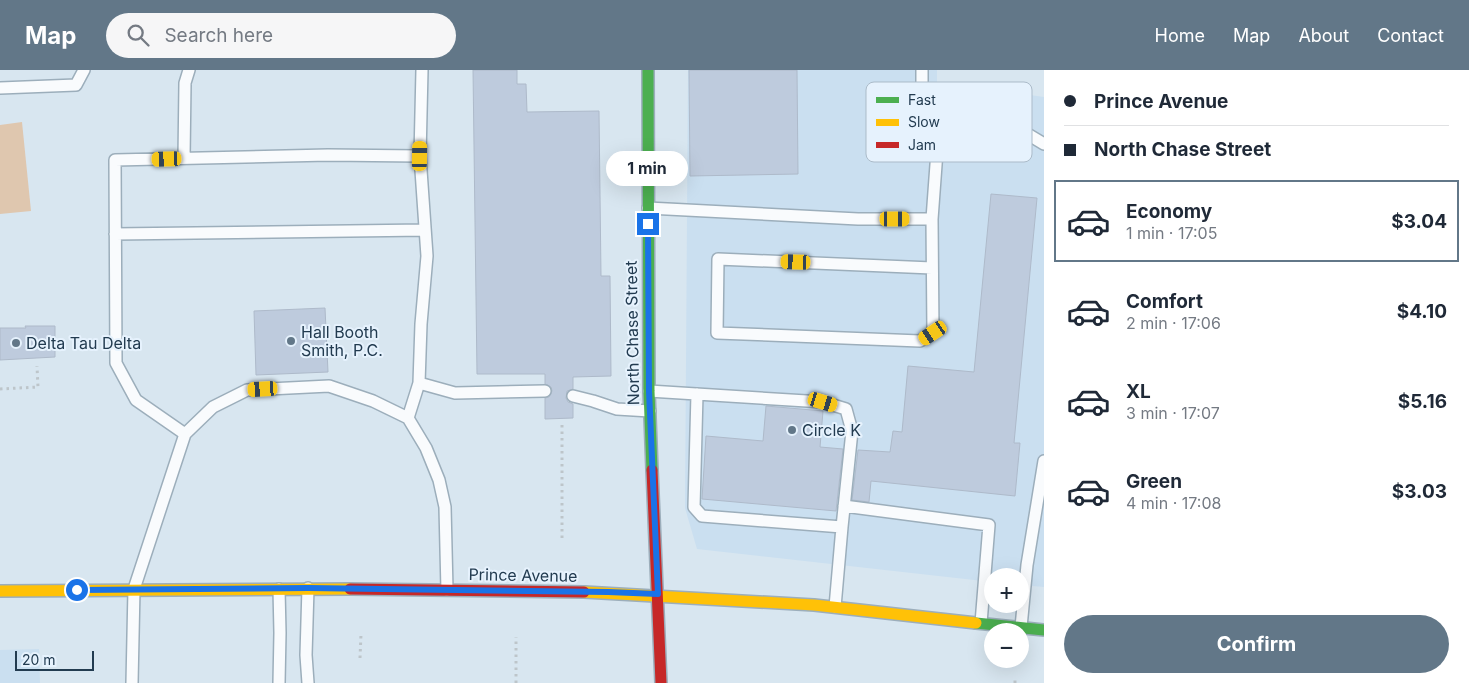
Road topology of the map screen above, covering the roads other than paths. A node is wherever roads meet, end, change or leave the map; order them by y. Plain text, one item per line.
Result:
1 (84, 70) edge
2 (188, 70) edge
3 (422, 70) edge
4 (648, 70) edge
5 (0, 88) edge
6 (1032, 137) edge
7 (1044, 144) edge
8 (420, 156) junction
9 (184, 158) junction
10 (936, 162) edge
11 (648, 208) junction
12 (932, 219) junction
13 (425, 230) junction
14 (115, 234) junction
15 (932, 268) junction
16 (420, 383) junction
17 (545, 391) dead end
18 (649, 391) junction
19 (697, 394) junction
20 (573, 396) dead end
21 (650, 411) junction
22 (408, 418) junction
23 (185, 434) junction
24 (1044, 461) edge
25 (844, 506) junction
26 (842, 527) junction
27 (308, 588) junction
28 (134, 589) junction
29 (279, 589) junction
30 (448, 590) junction
31 (0, 591) edge
32 (658, 594) junction
33 (835, 608) junction
34 (981, 623) junction
35 (984, 623) edge
36 (1021, 623) edge
37 (1029, 628) edge
38 (1044, 630) edge
39 (132, 683) edge
40 (279, 683) edge
41 (308, 683) edge
42 (662, 683) edge

1 - 5 lane
2 - 9 lane
3 - 8 lane
4 - 11 main road, North Chase Street
6 - 7 lane
8 - 9 lane
8 - 13 lane
9 - 14 lane
10 - 12 lane
11 - 12 lane
11 - 18 main road, North Chase Street
12 - 15 lane
13 - 14 lane
13 - 16 lane
14 - 23 lane
15 - 15 lane
16 - 17 lane
16 - 22 lane
18 - 19 lane
18 - 21 main road, North Chase Street
19 - 25 lane
19 - 26 lane
20 - 21 lane
21 - 32 main road, North Chase Street
22 - 23 lane
22 - 30 lane
23 - 28 lane
24 - 36 lane
25 - 26 lane
25 - 34 lane
26 - 33 lane
27 - 29 main road, Prince Avenue
27 - 30 main road, Prince Avenue
27 - 41 lane
28 - 29 main road, Prince Avenue
28 - 31 main road, Prince Avenue
28 - 39 lane
29 - 40 lane
30 - 32 main road, Prince Avenue
32 - 33 main road, Prince Avenue
32 - 42 main road, North Chase Street
33 - 34 main road, Prince Avenue
34 - 35 main road, Prince Avenue
37 - 38 main road, Prince Avenue

